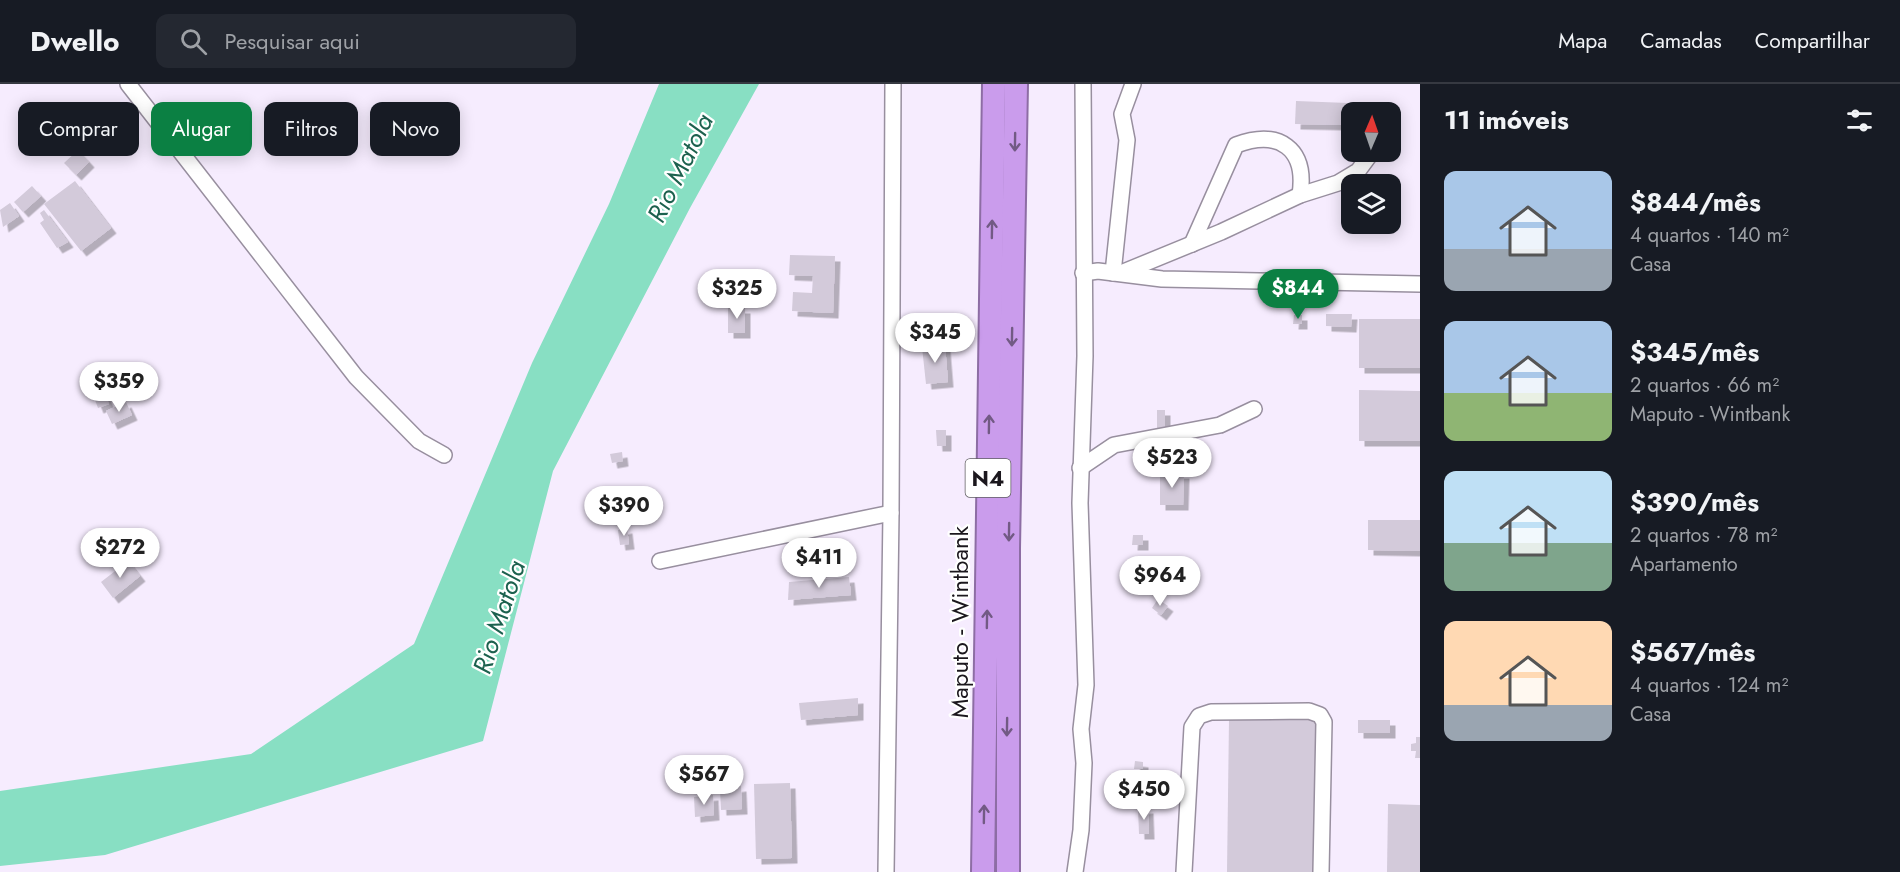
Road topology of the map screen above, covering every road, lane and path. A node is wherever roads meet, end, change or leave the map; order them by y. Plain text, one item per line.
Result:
1 (128, 84) edge
2 (893, 84) edge
3 (994, 84) edge
4 (1016, 84) edge
5 (1083, 84) edge
6 (1133, 84) edge
7 (1365, 162) edge
8 (1300, 195) junction
9 (1192, 244) junction
10 (1083, 273) junction
11 (1117, 273) junction
12 (1420, 284) edge
13 (1254, 409) dead end
14 (444, 455) dead end
15 (1080, 468) junction
16 (891, 513) junction
17 (660, 561) dead end
18 (886, 872) edge
19 (984, 872) edge
20 (1008, 872) edge
21 (1075, 872) edge
22 (1184, 872) edge
23 (1321, 872) edge

1 - 14 street
2 - 16 street
19 -> 3 highway, Maputo - Wintbank / N4
4 -> 20 highway, Maputo - Wintbank / N4
5 - 10 street
6 - 11 street
7 - 8 street
8 - 9 street
8 - 9 street
9 - 11 street
10 - 11 street
10 - 15 street
11 - 12 street
13 - 15 street
15 - 21 street
16 - 17 street
16 - 18 street
22 - 23 street

